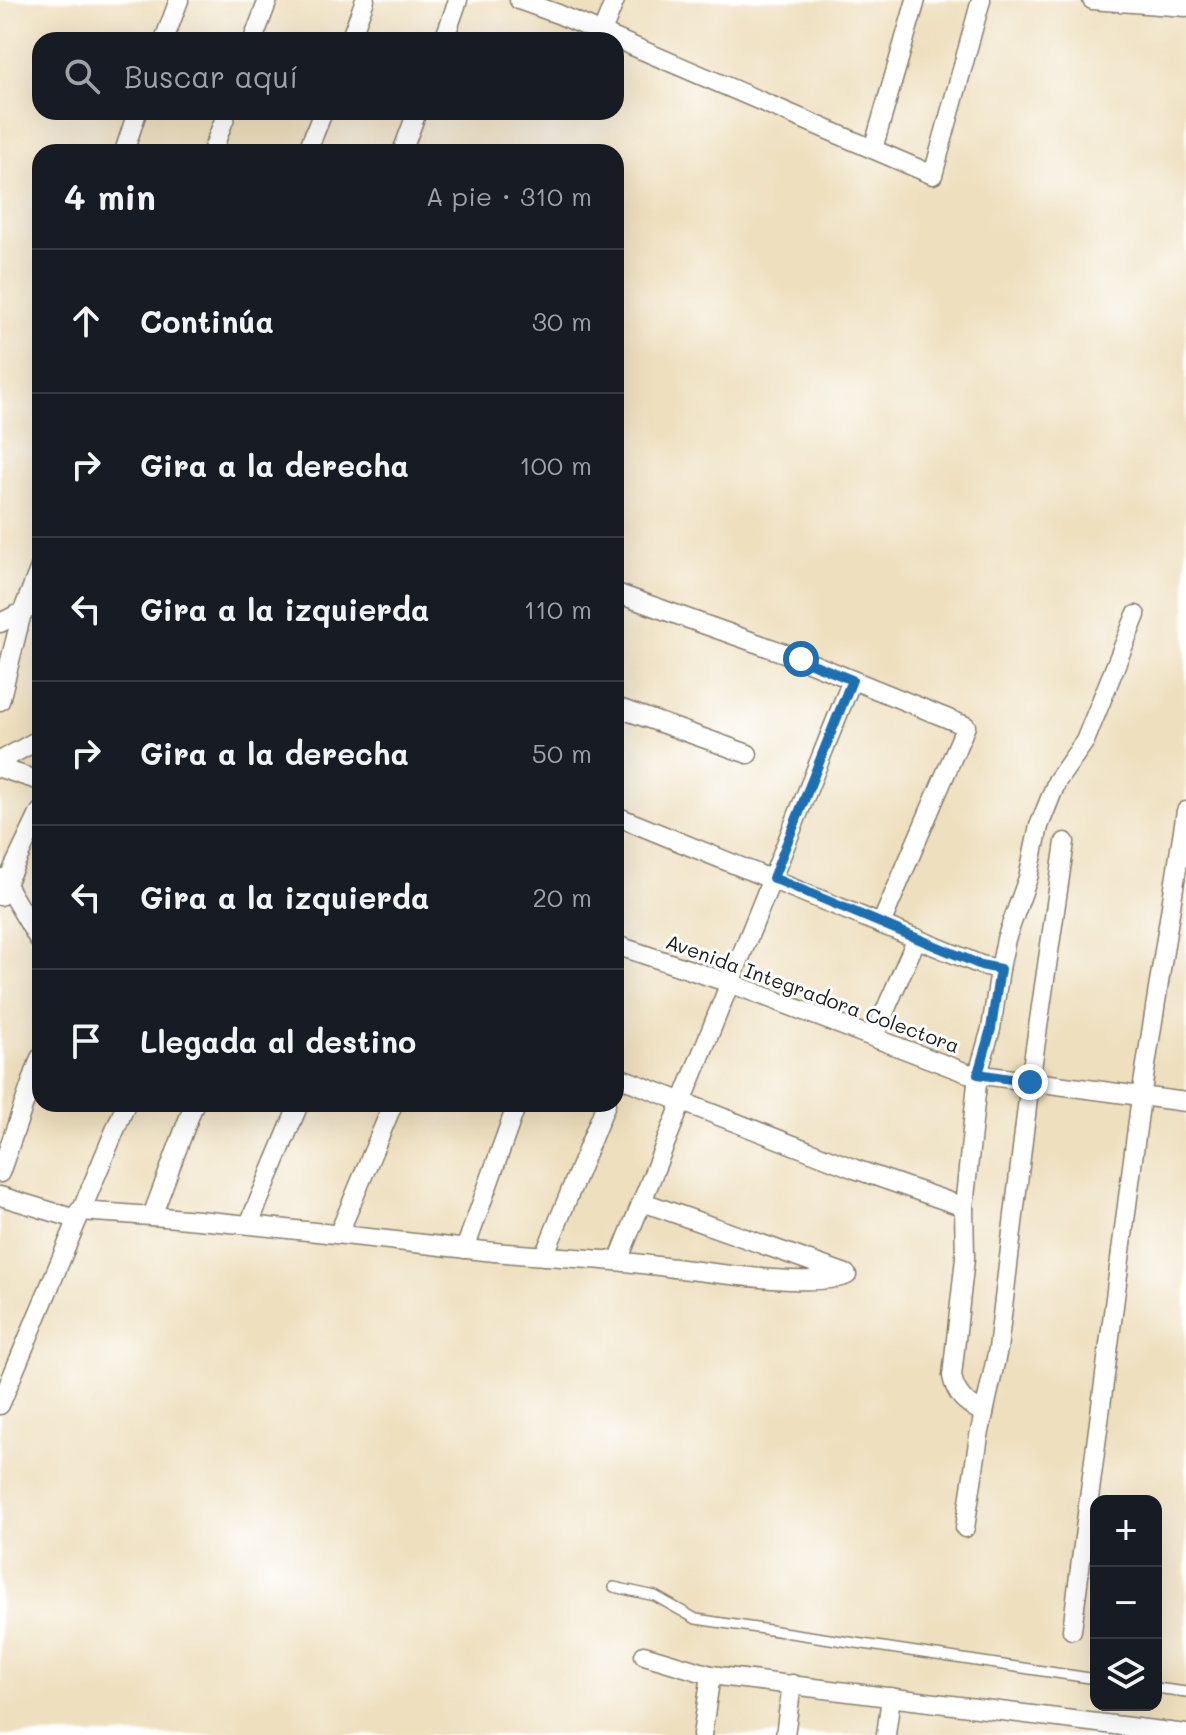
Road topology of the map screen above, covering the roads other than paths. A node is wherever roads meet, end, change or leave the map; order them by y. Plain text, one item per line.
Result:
1 (179, 0) edge
2 (268, 0) edge
3 (365, 0) edge
4 (458, 0) edge
5 (519, 0) edge
6 (615, 0) edge
7 (916, 0) edge
8 (981, 0) edge
9 (1092, 0) edge
10 (1186, 7) edge
11 (167, 32) edge
12 (256, 32) edge
13 (353, 32) edge
14 (447, 32) edge
15 (602, 32) joint
16 (624, 41) edge
17 (134, 120) edge
18 (224, 120) edge
19 (320, 120) edge
20 (415, 120) edge
21 (127, 144) edge
22 (215, 144) edge
23 (310, 144) edge
24 (409, 144) edge
25 (873, 149) junction
26 (32, 587) edge
27 (624, 596) edge
28 (32, 605) edge
29 (22, 613) junction
30 (1136, 615) dead end
31 (0, 623) edge
32 (852, 680) junction
33 (0, 701) edge
34 (624, 710) edge
35 (32, 743) edge
36 (748, 754) dead end
37 (0, 761) edge
38 (0, 768) edge
39 (32, 778) edge
40 (1186, 811) edge
41 (624, 819) edge
42 (32, 827) edge
43 (1065, 842) dead end
44 (1184, 847) edge
45 (773, 878) junction
46 (2, 885) edge
47 (881, 924) junction
48 (32, 930) edge
49 (917, 938) junction
50 (624, 948) edge
51 (1000, 969) junction
52 (730, 984) junction
53 (874, 1036) junction
54 (978, 1074) junction
55 (624, 1079) edge
56 (32, 1081) edge
57 (1030, 1082) junction
58 (1141, 1097) junction
59 (683, 1102) junction
60 (1186, 1102) edge
61 (123, 1112) edge
62 (191, 1112) edge
63 (296, 1112) edge
64 (389, 1112) edge
65 (514, 1112) edge
66 (603, 1112) edge
67 (0, 1173) edge
68 (0, 1196) edge
69 (643, 1202) junction
70 (964, 1207) junction
71 (78, 1215) junction
72 (152, 1216) junction
73 (249, 1224) junction
74 (339, 1233) junction
75 (465, 1249) junction
76 (544, 1256) junction
77 (618, 1261) junction
78 (0, 1405) edge
79 (984, 1414) junction
80 (965, 1528) dead end
81 (614, 1587) dead end
82 (1072, 1630) dead end
83 (644, 1655) dead end
84 (711, 1675) junction
85 (1090, 1678) edge
86 (792, 1684) junction
87 (1162, 1689) edge
88 (1186, 1692) edge
89 (891, 1697) junction
90 (1186, 1734) edge
91 (702, 1735) edge
92 (785, 1735) edge
93 (886, 1735) edge

1 - 11 street
2 - 12 street
3 - 13 street
4 - 14 street
5 - 15 street
6 - 15 street
7 - 25 street
8 - 25 street
9 - 10 street
16 - 25 street
17 - 21 street
18 - 22 street
19 - 23 street
20 - 24 street
26 - 29 street
27 - 32 street
28 - 29 street
29 - 31 street
29 - 33 street
30 - 51 street
32 - 45 street
32 - 47 street
34 - 36 street
35 - 37 street
38 - 39 street
40 - 44 street
41 - 45 street
42 - 46 street
43 - 57 street
44 - 58 street
45 - 47 street
45 - 52 street
46 - 48 street
47 - 49 street
49 - 51 street
49 - 53 street
50 - 52 street, Avenida Integradora Colectora
51 - 54 street
52 - 53 street, Avenida Integradora Colectora
52 - 59 street
53 - 54 street, Avenida Integradora Colectora
54 - 57 street, Avenida Integradora Colectora
54 - 70 street
55 - 59 street
56 - 67 street
57 - 58 street, Avenida Integradora Colectora
57 - 79 street
58 - 60 street, Avenida Integradora Colectora
58 - 82 street
59 - 69 street
59 - 70 street
61 - 71 street
62 - 72 street
63 - 73 street
64 - 74 street
65 - 75 street
66 - 76 street
68 - 71 street
69 - 77 street
69 - 77 street
70 - 79 street
71 - 72 street
71 - 78 street
72 - 73 street
73 - 74 street
74 - 75 street
75 - 76 street
76 - 77 street
79 - 80 street
81 - 85 lane
83 - 84 street
84 - 86 street
84 - 91 street
86 - 89 street
86 - 92 street
87 - 88 lane
89 - 90 street
89 - 93 street

